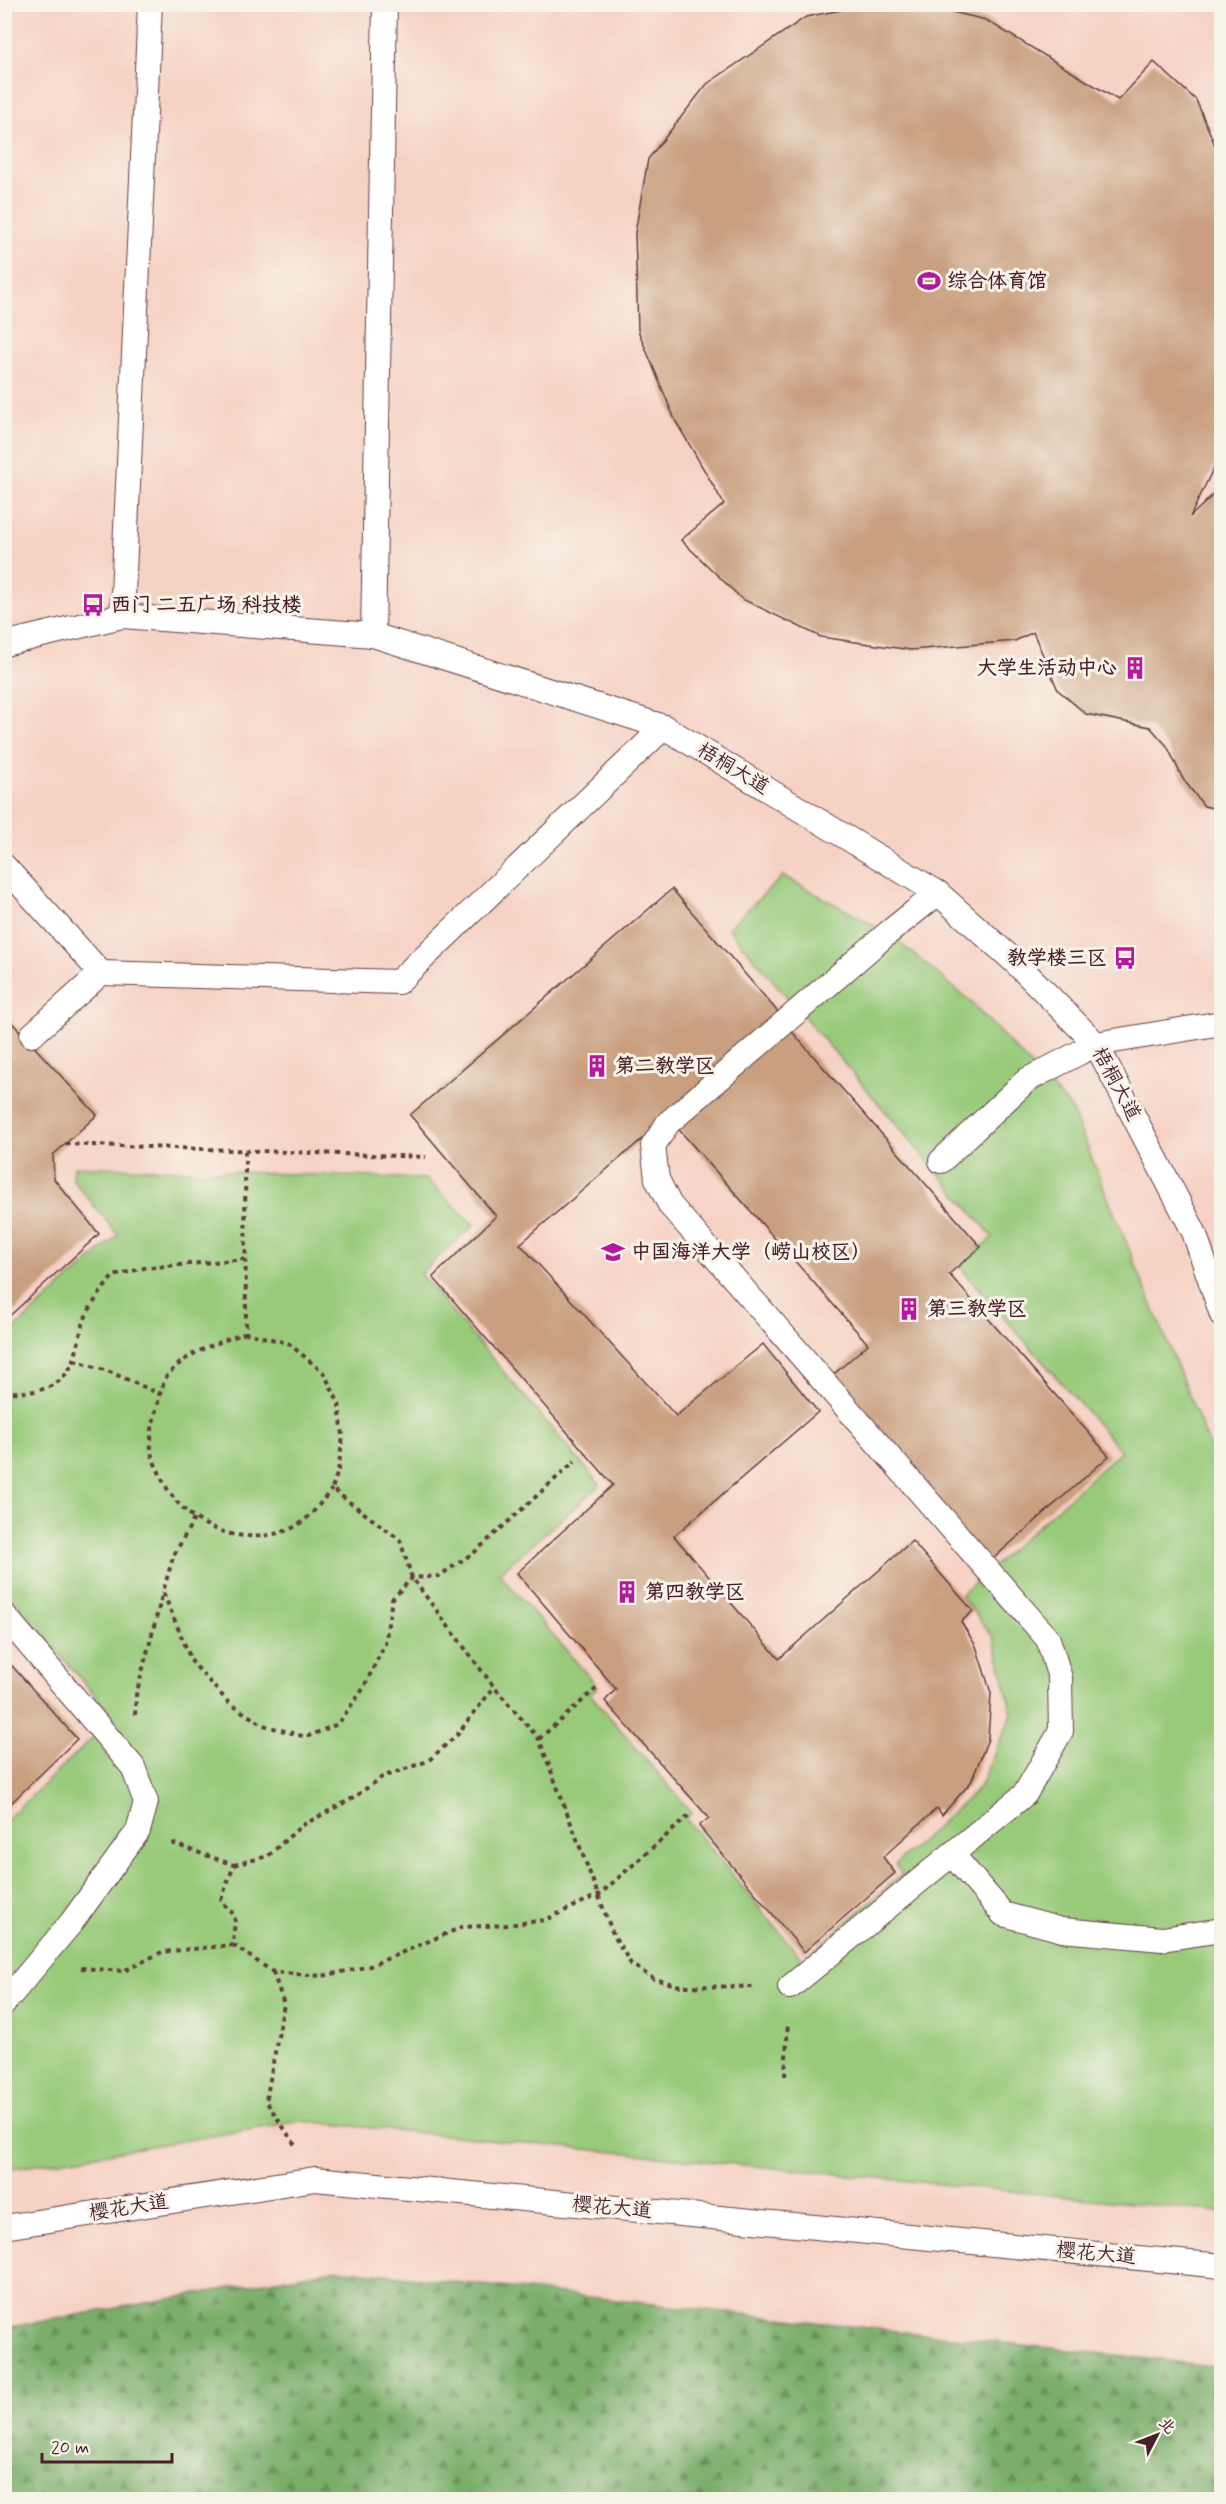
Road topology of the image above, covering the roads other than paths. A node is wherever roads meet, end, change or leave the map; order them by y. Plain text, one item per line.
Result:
1 (150, 4) edge
2 (385, 4) edge
3 (122, 616) junction
4 (373, 635) junction
5 (4, 644) edge
6 (664, 727) junction
7 (4, 866) edge
8 (938, 893) junction
9 (101, 973) junction
10 (1221, 1023) edge
11 (32, 1035) dead end
12 (1096, 1044) junction
13 (941, 1161) dead end
14 (1221, 1315) edge
15 (4, 1615) edge
16 (952, 1854) junction
17 (1221, 1930) edge
18 (790, 1987) road end
19 (4, 2003) edge
20 (4, 2227) edge
21 (1221, 2266) edge

1 - 3 lane
2 - 4 lane
3 - 4 lane, 梧桐大道
3 - 5 lane, 梧桐大道
4 - 6 lane, 梧桐大道
6 - 8 lane, 梧桐大道
6 - 9 lane
7 - 9 lane
8 - 12 lane, 梧桐大道
8 - 16 lane
9 - 11 lane
10 - 12 lane
12 - 13 lane
12 - 14 lane, 梧桐大道
15 - 19 lane
16 - 17 lane
16 - 18 lane
20 - 21 lane, 樱花大道

